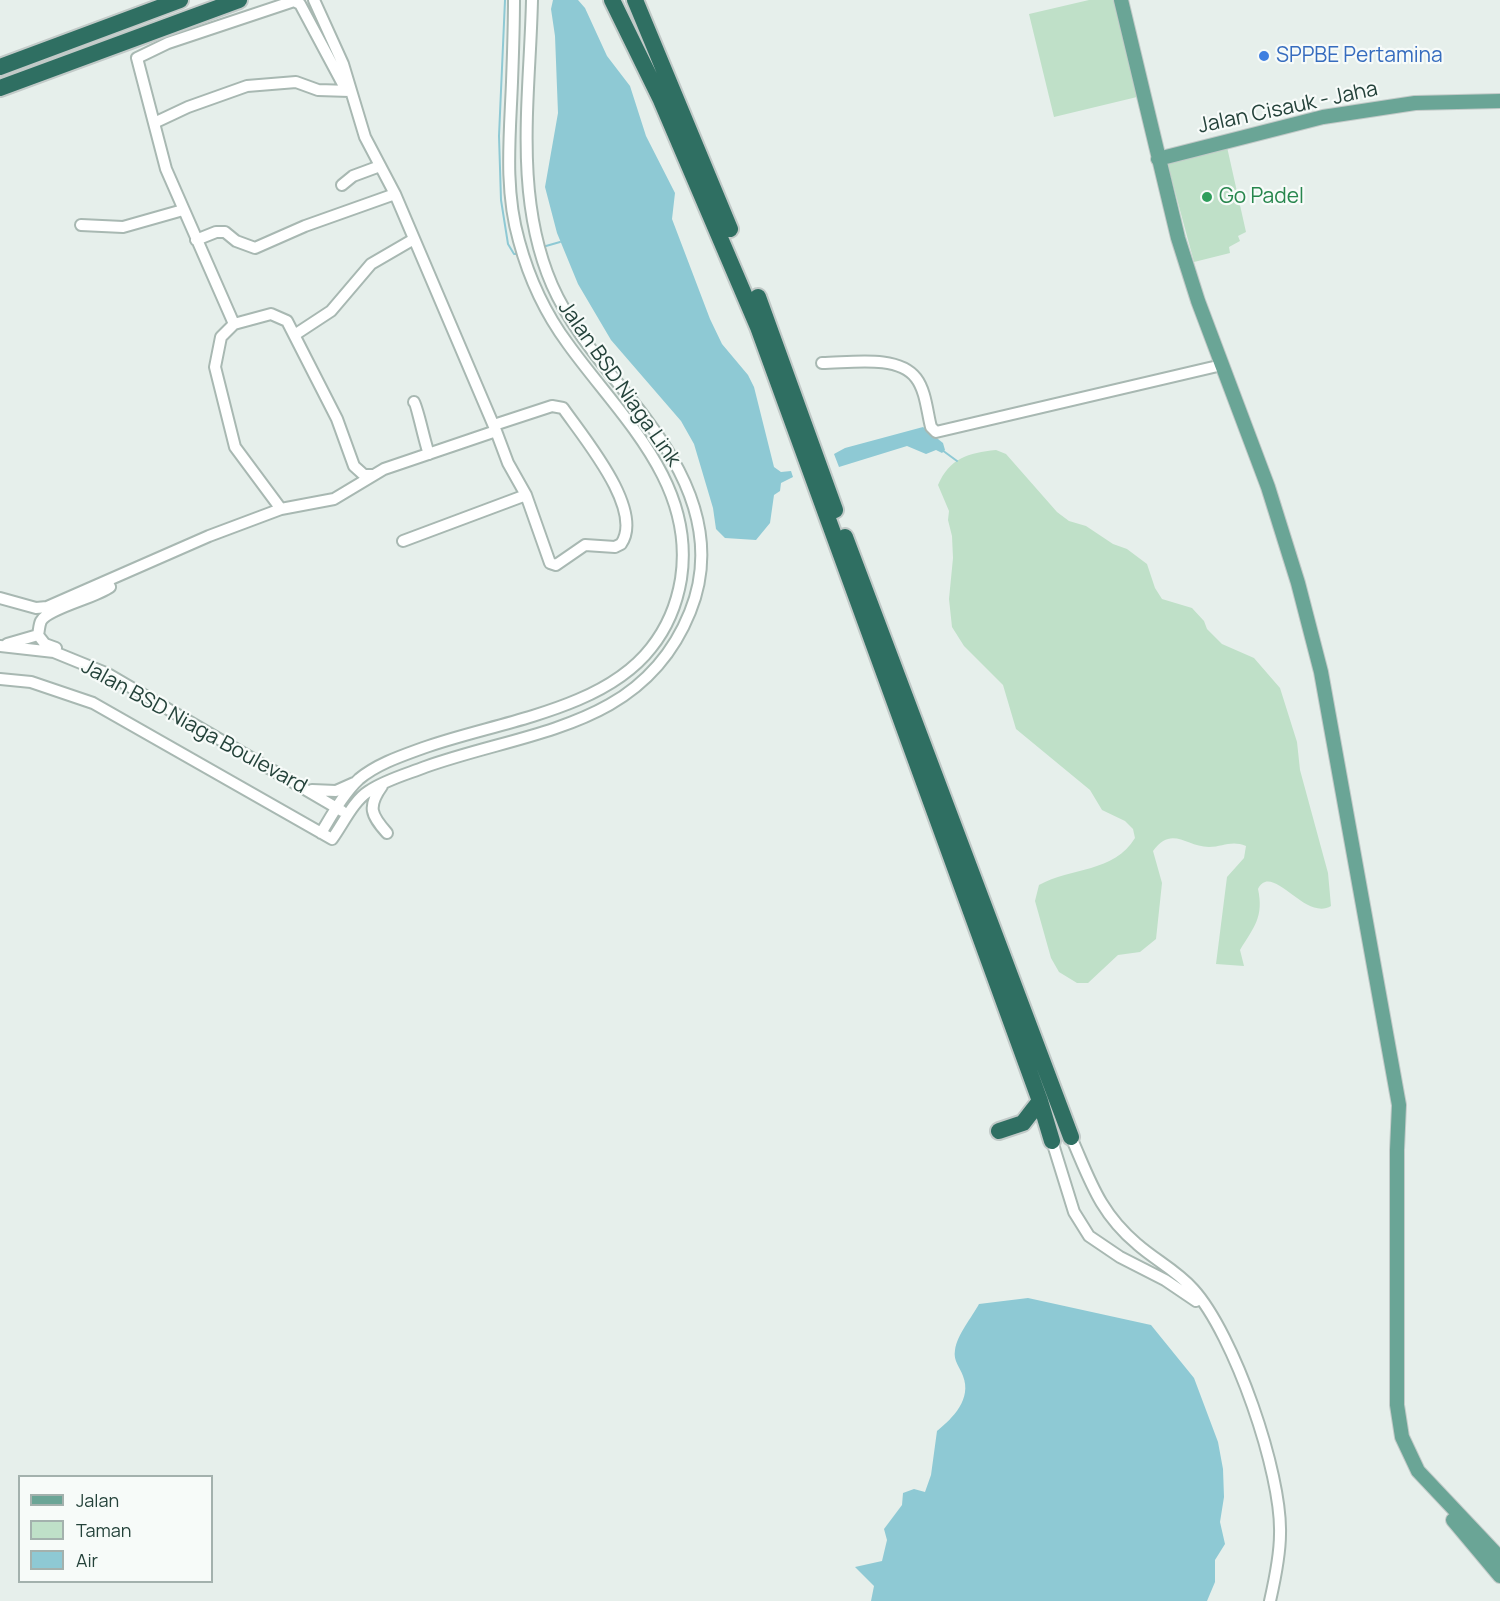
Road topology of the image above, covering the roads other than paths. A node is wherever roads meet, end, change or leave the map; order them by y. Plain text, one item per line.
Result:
1 (180, 0) edge
2 (239, 0) edge
3 (514, 0) edge
4 (532, 0) edge
5 (612, 0) edge
6 (634, 0) edge
7 (1121, 0) edge
8 (316, 5) edge
9 (0, 67) edge
10 (0, 88) edge
11 (350, 91) junction
12 (1500, 101) edge
13 (154, 123) junction
14 (1158, 159) junction
15 (380, 166) junction
16 (342, 185) dead end
17 (395, 194) junction
18 (183, 210) junction
19 (81, 225) dead end
20 (414, 239) junction
21 (196, 240) junction
22 (234, 324) junction
23 (296, 334) junction
24 (822, 363) dead end
25 (1222, 364) junction
26 (414, 402) dead end
27 (495, 428) junction
28 (429, 454) junction
29 (674, 460) junction
30 (658, 468) junction
31 (375, 475) junction
32 (526, 495) junction
33 (281, 510) junction
34 (403, 542) dead end
35 (107, 581) junction
36 (0, 598) edge
37 (38, 635) junction
38 (0, 646) edge
39 (74, 660) junction
40 (0, 679) edge
41 (358, 780) junction
42 (384, 783) junction
43 (303, 788) junction
44 (338, 808) junction
45 (349, 814) junction
46 (321, 832) junction
47 (387, 833) dead end
48 (332, 839) joint
49 (1040, 1101) junction
50 (999, 1131) dead end
51 (1071, 1137) joint
52 (1052, 1141) joint
53 (1227, 1339) junction
54 (1425, 1479) junction
55 (1500, 1558) edge
56 (1500, 1576) edge
57 (1270, 1601) edge

1 - 9 highway
2 - 10 highway
3 - 30 street, Jalan BSD Niaga Link
4 - 29 street, Jalan BSD Niaga Link
5 - 49 highway
6 - 51 highway
7 - 14 main road
8 - 11 street
11 - 13 street
11 - 13 street
11 - 15 street
12 - 14 main road, Jalan Cisauk - Jaha
13 - 18 street
14 - 25 main road
15 - 16 street
15 - 17 street
17 - 20 street
17 - 21 street
18 - 19 street
18 - 21 street
20 - 23 street
20 - 27 street
21 - 22 street
22 - 23 street
22 - 33 street
23 - 31 street
24 - 25 street
25 - 54 main road
26 - 28 street
27 - 28 street
27 - 32 street
27 - 32 street
28 - 31 street
29 - 30 street
29 - 42 street, Jalan BSD Niaga Link
30 - 41 street, Jalan BSD Niaga Link
31 - 33 street
32 - 34 street
33 - 35 street
35 - 36 street
35 - 37 street
37 - 38 street
37 - 39 street
38 - 39 street, Jalan BSD Niaga Boulevard
39 - 43 street, Jalan BSD Niaga Boulevard
40 - 46 street, Jalan BSD Niaga Boulevard
41 - 43 street
41 - 44 street, Jalan BSD Niaga Link
42 - 45 street, Jalan BSD Niaga Link
42 - 47 street
43 - 44 street, Jalan BSD Niaga Boulevard
44 - 45 street, Jalan BSD Niaga Boulevard
44 - 46 street, Jalan BSD Niaga Link
45 - 48 street, Jalan BSD Niaga Link
46 - 48 street, Jalan BSD Niaga Boulevard
49 - 50 highway
49 - 52 highway
51 - 53 street
52 - 53 street
53 - 57 street
54 - 55 main road
54 - 56 main road

